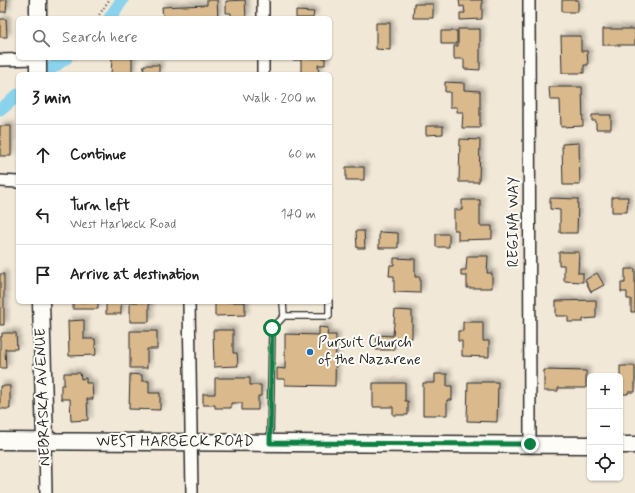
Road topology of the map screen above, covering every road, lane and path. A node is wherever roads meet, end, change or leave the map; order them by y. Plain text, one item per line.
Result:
1 (38, 0) edge
2 (109, 0) edge
3 (263, 0) edge
4 (529, 0) edge
5 (38, 16) edge
6 (98, 16) edge
7 (263, 16) edge
8 (0, 60) edge
9 (263, 60) edge
10 (38, 66) edge
11 (263, 72) edge
12 (0, 181) edge
13 (16, 182) edge
14 (41, 304) edge
15 (190, 304) edge
16 (283, 304) edge
17 (328, 304) edge
18 (284, 316) junction
19 (0, 441) edge
20 (45, 441) junction
21 (192, 443) junction
22 (270, 443) junction
23 (530, 444) junction
24 (587, 445) edge
25 (623, 445) edge
26 (635, 445) edge
27 (46, 493) edge
28 (192, 493) edge

1 - 5 street
2 - 6 path
3 - 7 street
4 - 23 street, REGINA WAY
8 - 10 street
9 - 11 street
12 - 13 street
14 - 20 street, NEBRASKA AVENUE
15 - 21 street
16 - 18 lane
17 - 18 lane
18 - 22 lane
19 - 20 street, WEST HARBECK ROAD
20 - 21 street, WEST HARBECK ROAD
20 - 27 street, NEBRASKA AVENUE
21 - 22 street, WEST HARBECK ROAD
21 - 28 street
22 - 23 street, WEST HARBECK ROAD
23 - 24 street, WEST HARBECK ROAD
25 - 26 street

